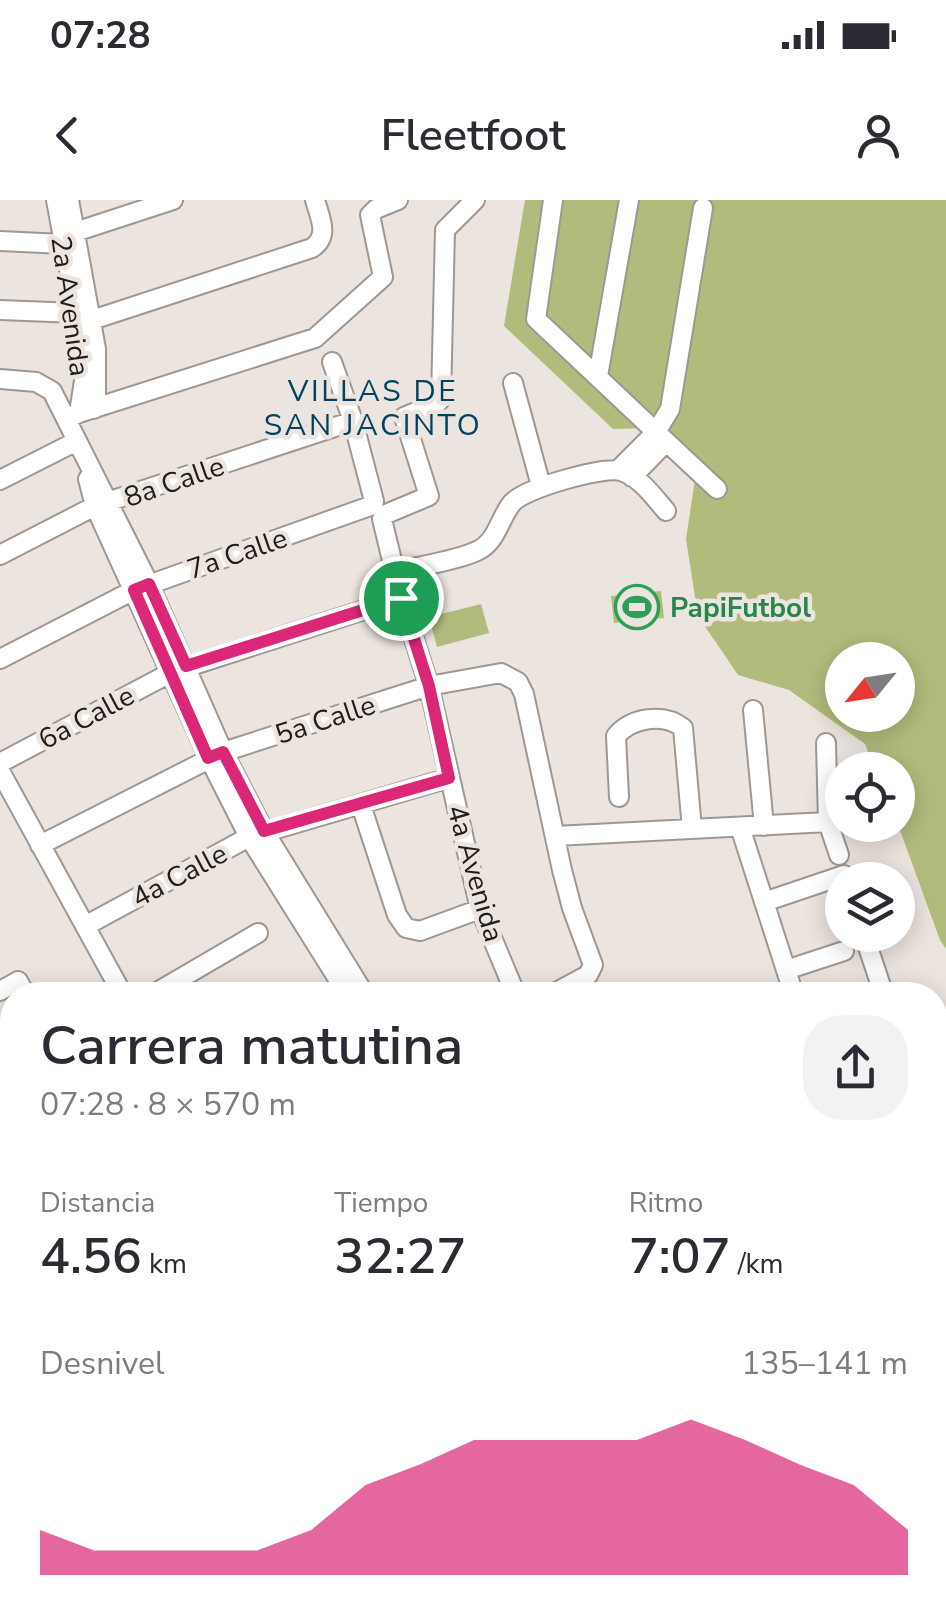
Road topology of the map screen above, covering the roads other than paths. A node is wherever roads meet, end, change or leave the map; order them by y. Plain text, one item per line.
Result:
1 (56, 200) edge
2 (69, 200) edge
3 (173, 200) edge
4 (315, 200) edge
5 (398, 200) edge
6 (476, 200) edge
7 (553, 200) edge
8 (630, 200) edge
9 (703, 208) dead end
10 (69, 238) junction
11 (0, 241) edge
12 (0, 310) edge
13 (84, 316) junction
14 (332, 362) dead end
15 (598, 376) junction
16 (0, 379) edge
17 (513, 383) dead end
18 (80, 414) junction
19 (354, 421) junction
20 (661, 437) junction
21 (81, 450) junction
22 (617, 473) junction
23 (0, 480) edge
24 (532, 489) junction
25 (717, 490) dead end
26 (102, 504) junction
27 (376, 512) junction
28 (666, 512) dead end
29 (0, 555) edge
30 (394, 572) junction
31 (141, 587) junction
32 (401, 598) junction
33 (0, 658) edge
34 (179, 669) junction
35 (429, 686) junction
36 (753, 710) dead end
37 (826, 743) dead end
38 (826, 752) edge
39 (216, 755) junction
40 (0, 763) edge
41 (0, 771) edge
42 (449, 778) junction
43 (618, 797) dead end
44 (360, 805) junction
45 (825, 822) edge
46 (764, 826) junction
47 (740, 827) junction
48 (692, 829) junction
49 (257, 834) junction
50 (555, 836) junction
51 (835, 842) edge
52 (40, 846) junction
53 (839, 855) dead end
54 (825, 884) edge
55 (764, 902) junction
56 (480, 909) junction
57 (85, 926) junction
58 (258, 933) dead end
59 (841, 952) edge
60 (870, 952) edge
61 (786, 970) junction
62 (116, 982) edge
63 (174, 982) edge
64 (341, 982) edge
65 (356, 982) edge
66 (511, 982) edge
67 (575, 982) edge
68 (788, 982) edge
69 (881, 982) edge

1 - 10 street, 2a Avenida
2 - 10 street, 2a Avenida
3 - 10 street
4 - 13 street
5 - 18 street
6 - 27 street, 7a Calle
7 - 15 street
8 - 15 street
9 - 20 street
10 - 11 street
10 - 13 street, 2a Avenida
12 - 13 street
13 - 18 street, 2a Avenida
14 - 19 street, 4a Avenida
15 - 20 street
16 - 18 street, 2a Avenida
17 - 24 street
18 - 21 street, 2a Avenida
19 - 26 street, 8a Calle
19 - 27 street, 4a Avenida
20 - 22 street
20 - 25 street
21 - 23 street
21 - 26 street, 2a Avenida
22 - 24 street
22 - 28 street
24 - 30 street
26 - 29 street, 8a Calle
26 - 31 street, 2a Avenida
27 - 30 street, 4a Avenida
27 - 31 street, 7a Calle
30 - 32 street, 4a Avenida
31 - 33 street, 7a Calle
31 - 34 street, 2a Avenida
32 - 34 street, 6a Calle
32 - 35 street, 4a Avenida
34 - 39 street, 2a Avenida
34 - 40 street, 6a Calle
35 - 39 street, 5a Calle
35 - 42 street, 4a Avenida
35 - 50 street, 5a Calle
36 - 46 street
37 - 38 street
39 - 49 street, 2a Avenida
39 - 52 street, 5a Calle
41 - 52 street
42 - 44 street, 4a Calle
42 - 56 street, 4a Avenida
43 - 48 street
44 - 49 street, 4a Calle
44 - 56 street
45 - 46 street
46 - 47 street
47 - 48 street
47 - 55 street
48 - 50 street
49 - 57 street, 4a Calle
49 - 64 street, 2a Avenida
49 - 65 street, 2a Avenida
50 - 67 street
51 - 53 street
52 - 57 street
54 - 55 street
55 - 61 street
56 - 66 street, 4a Avenida
57 - 62 street
58 - 63 street
59 - 61 street
60 - 69 street
61 - 68 street

